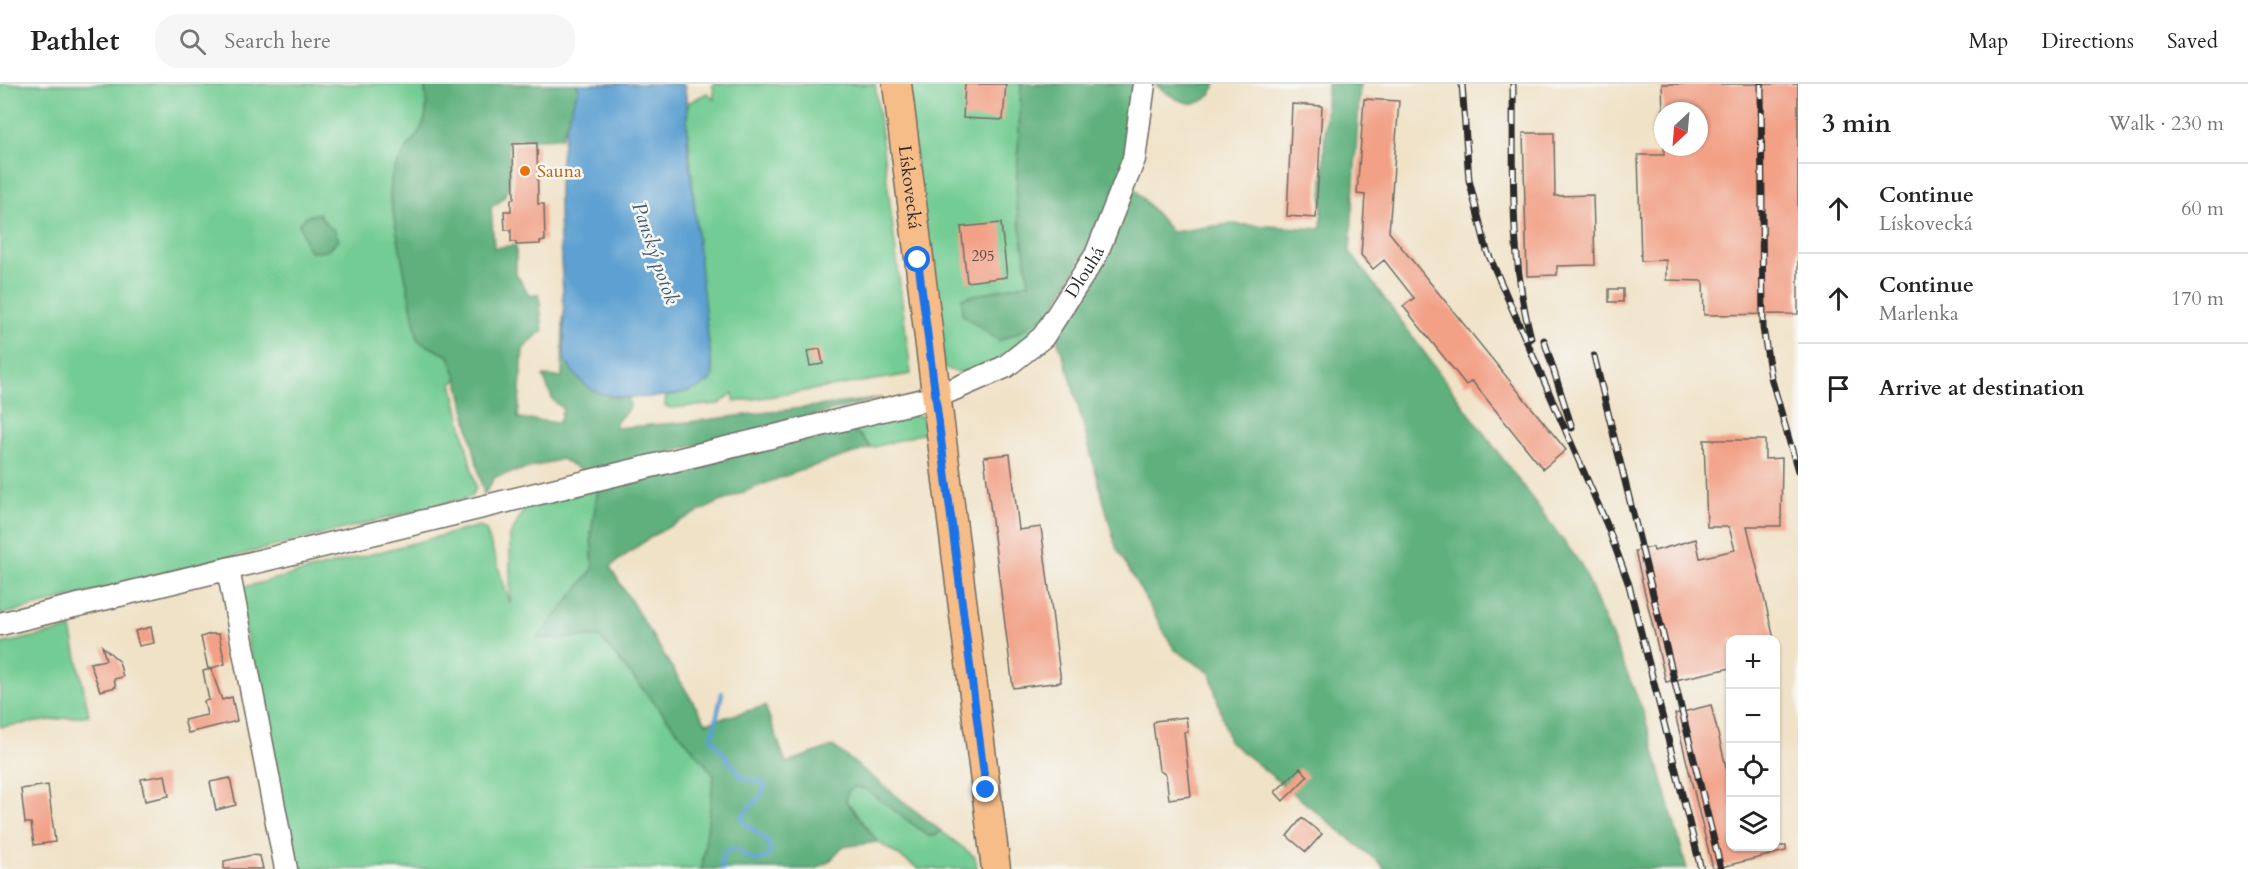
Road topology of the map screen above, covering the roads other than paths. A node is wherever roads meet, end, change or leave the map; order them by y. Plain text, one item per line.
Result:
1 (897, 84) edge
2 (1144, 84) edge
3 (936, 397) junction
4 (228, 569) junction
5 (0, 624) edge
6 (286, 869) edge
7 (996, 869) edge

1 - 3 main road, Lískovecká
2 - 3 street, Dlouhá
3 - 4 street, Dlouhá
3 - 7 main road, Lískovecká
4 - 5 street, Dlouhá
4 - 6 street

